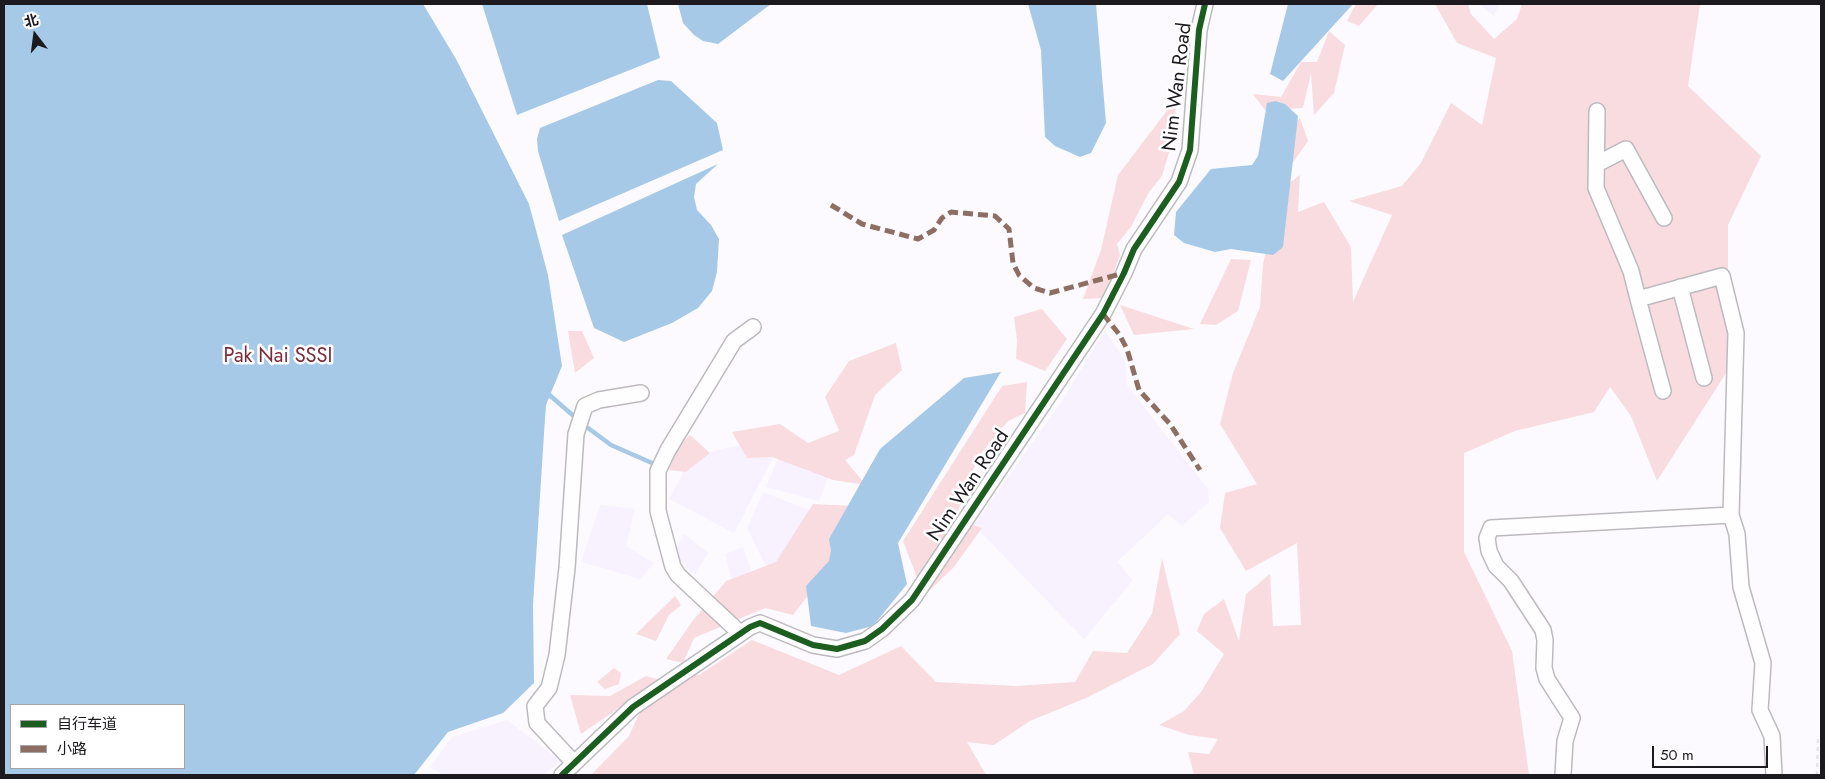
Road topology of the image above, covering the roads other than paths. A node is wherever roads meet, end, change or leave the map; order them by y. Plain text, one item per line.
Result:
1 (1205, 4) edge
2 (1597, 111) dead end
3 (1597, 164) junction
4 (1664, 218) dead end
5 (1680, 287) junction
6 (1638, 299) junction
7 (753, 327) dead end
8 (1704, 378) dead end
9 (1664, 391) dead end
10 (641, 393) dead end
11 (1731, 515) junction
12 (740, 634) junction
13 (574, 763) junction
14 (562, 775) edge
15 (1563, 775) edge
16 (1774, 775) edge

1 - 12 street, Nim Wan Road
2 - 3 street
3 - 4 street
3 - 6 street
5 - 6 street
5 - 8 street
5 - 11 street
6 - 9 street
7 - 12 street
10 - 13 street
11 - 15 street
11 - 16 street
12 - 13 street, Nim Wan Road
13 - 14 street, Nim Wan Road

